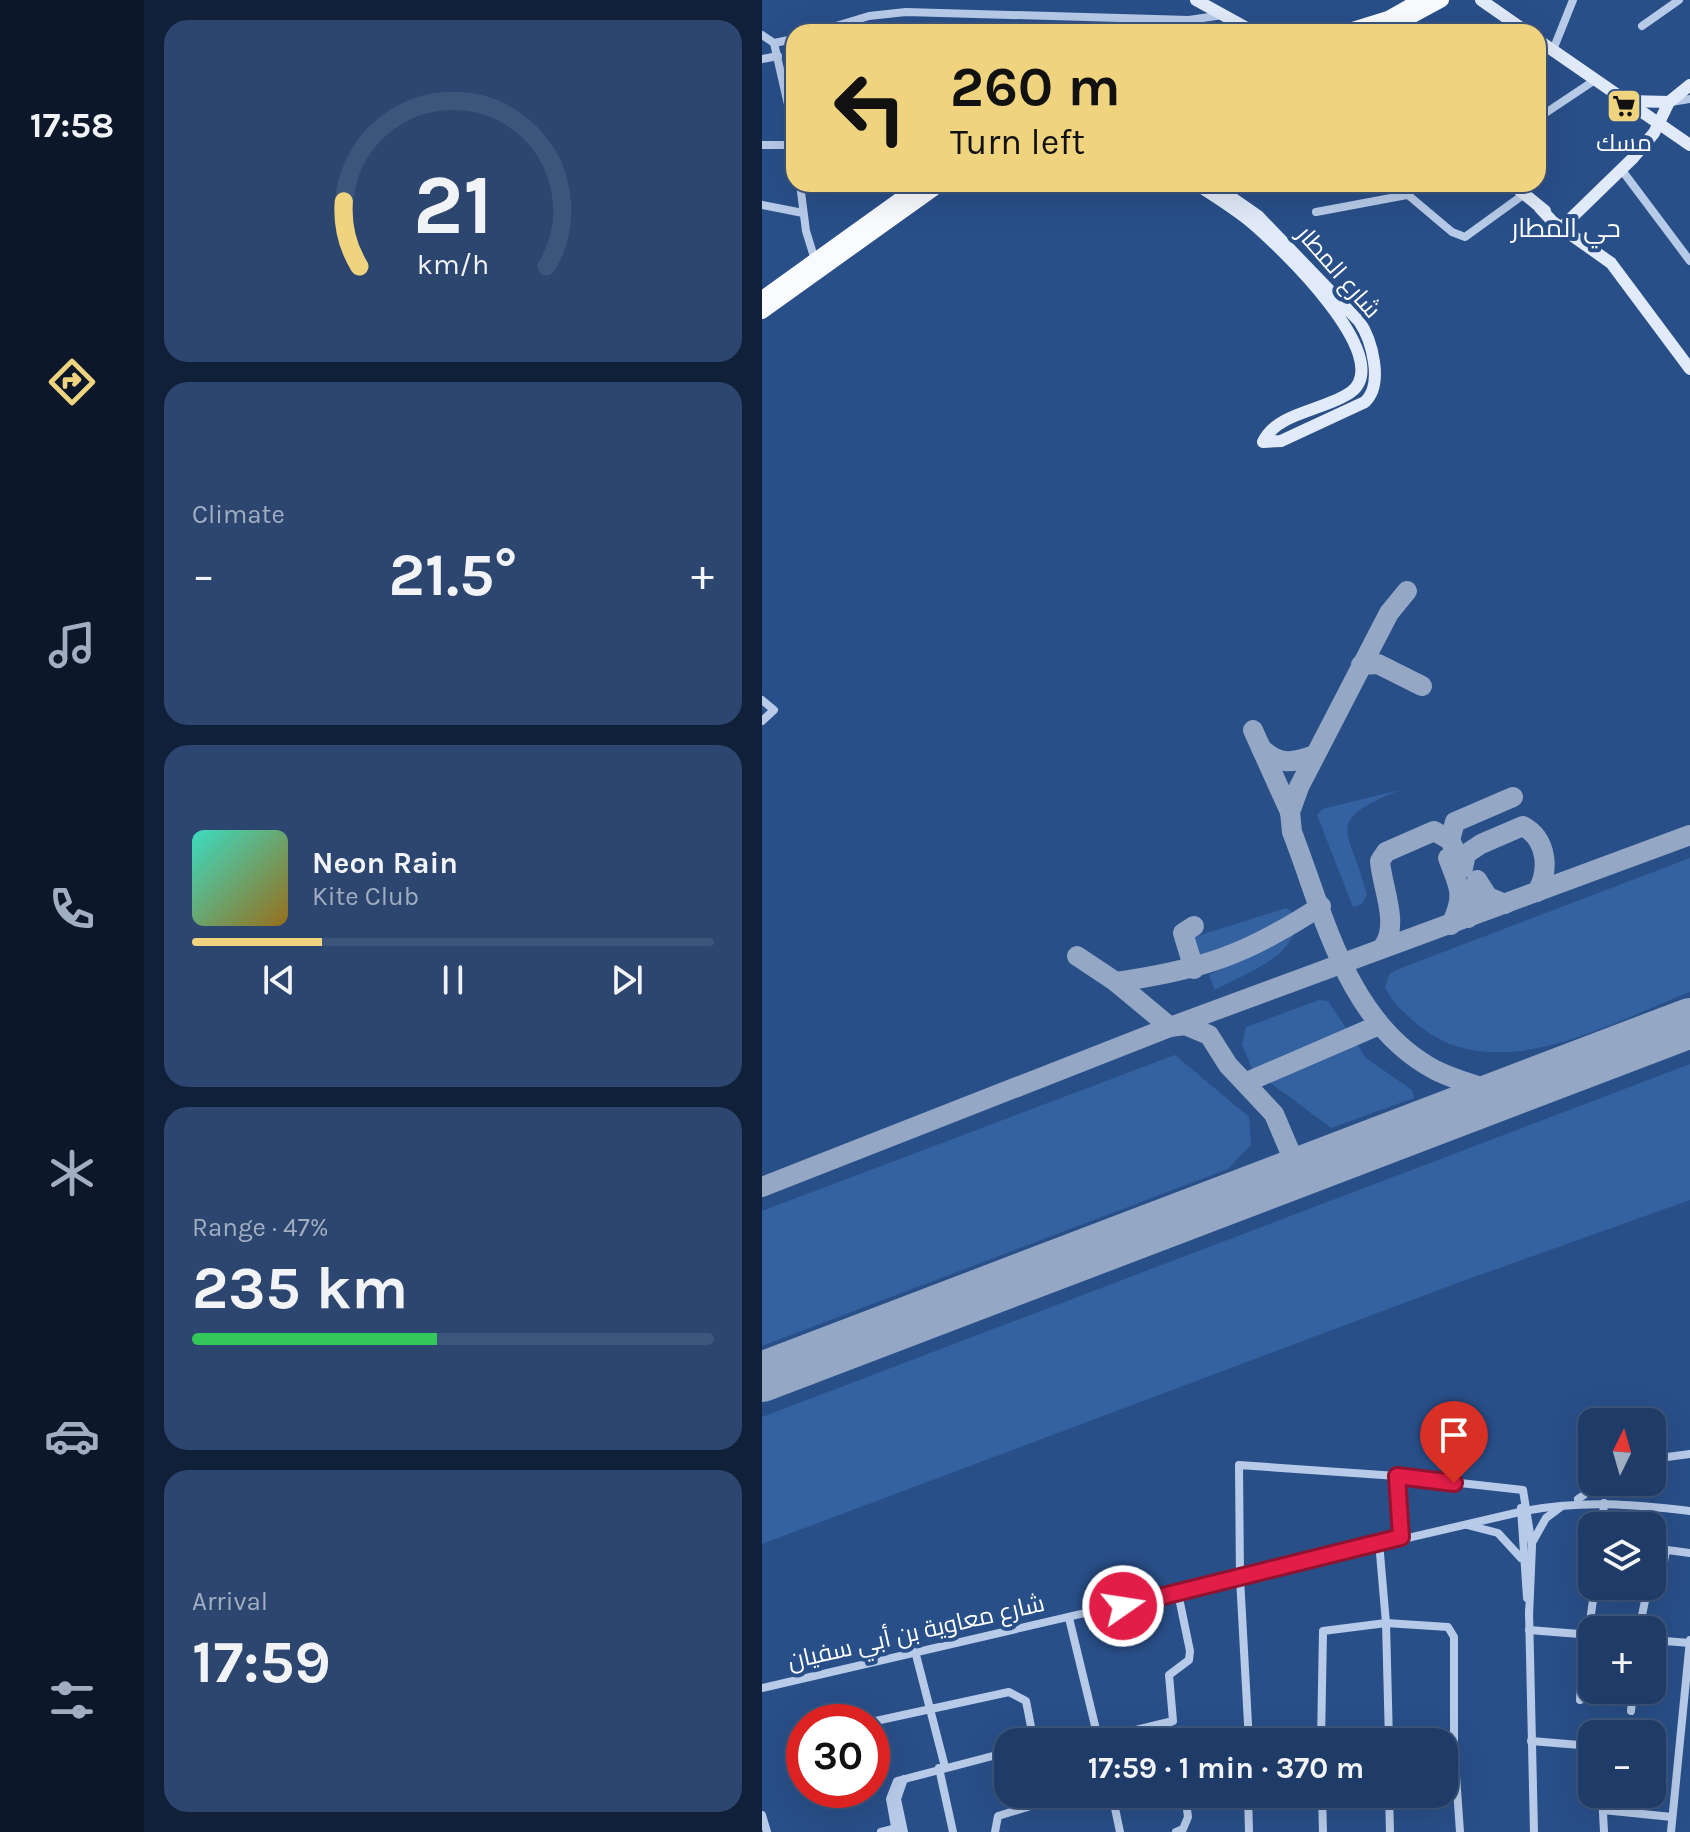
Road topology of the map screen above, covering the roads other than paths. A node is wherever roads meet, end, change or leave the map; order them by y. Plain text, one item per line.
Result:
1 (1196, 0) edge
2 (1420, 0) edge
3 (1442, 0) edge
4 (1481, 0) edge
5 (1573, 0) edge
6 (1679, 0) edge
7 (1223, 15) junction
8 (842, 24) edge
9 (1239, 24) edge
10 (1369, 24) edge
11 (1398, 24) edge
12 (1516, 24) edge
13 (1642, 26) dead end
14 (762, 35) edge
15 (786, 41) edge
16 (774, 43) junction
17 (1546, 45) edge
18 (1553, 50) junction
19 (778, 56) junction
20 (762, 59) edge
21 (1595, 80) junction
22 (1690, 85) edge
23 (786, 94) edge
24 (1690, 99) edge
25 (1624, 100) junction
26 (1669, 102) junction
27 (1546, 113) edge
28 (1660, 124) junction
29 (762, 145) edge
30 (786, 145) edge
31 (1690, 145) edge
32 (1621, 169) junction
33 (801, 192) edge
34 (910, 192) edge
35 (930, 192) edge
36 (1207, 192) edge
37 (1224, 192) edge
38 (1404, 192) edge
39 (1520, 192) edge
40 (1407, 195) junction
41 (1523, 195) junction
42 (762, 205) edge
43 (1316, 212) dead end
44 (803, 213) junction
45 (1566, 228) junction
46 (815, 260) junction
47 (1690, 261) edge
48 (1328, 296) junction
49 (762, 298) edge
50 (762, 312) edge
51 (1341, 319) junction
52 (1359, 321) junction
53 (1365, 350) junction
54 (1690, 369) edge
55 (762, 700) edge
56 (766, 714) edge
57 (1690, 1454) edge
58 (1666, 1457) edge
59 (1397, 1476) junction
60 (1587, 1496) edge
61 (1604, 1503) junction
62 (1566, 1504) junction
63 (1524, 1511) junction
64 (1690, 1511) edge
65 (1603, 1512) edge
66 (1463, 1524) junction
67 (1401, 1537) junction
68 (1379, 1542) junction
69 (1532, 1546) junction
70 (1666, 1550) edge
71 (1690, 1553) edge
72 (1523, 1560) junction
73 (1240, 1578) junction
74 (1178, 1593) junction
75 (1529, 1616) junction
76 (1069, 1618) junction
77 (1386, 1623) junction
78 (1529, 1630) junction
79 (1578, 1634) edge
80 (1666, 1641) edge
81 (1690, 1642) edge
82 (915, 1651) junction
83 (762, 1688) edge
84 (1632, 1704) edge
85 (931, 1709) junction
86 (1631, 1711) dead end
87 (890, 1718) edge
88 (1685, 1722) edge
89 (1168, 1724) junction
90 (1031, 1728) edge
91 (1096, 1728) edge
92 (1148, 1728) edge
93 (1169, 1728) edge
94 (1248, 1728) edge
95 (1321, 1728) edge
96 (1389, 1728) edge
97 (1450, 1728) edge
98 (1531, 1741) junction
99 (1578, 1745) edge
100 (994, 1755) edge
101 (942, 1768) junction
102 (1024, 1808) edge
103 (1115, 1808) edge
104 (1187, 1808) edge
105 (1248, 1808) edge
106 (1322, 1808) edge
107 (1389, 1808) edge
108 (1457, 1808) edge
109 (1603, 1810) joint
110 (762, 1815) edge
111 (1672, 1817) junction
112 (899, 1830) edge
113 (767, 1832) edge
114 (881, 1832) edge
115 (953, 1832) edge
116 (995, 1832) edge
117 (1120, 1832) edge
118 (1176, 1832) edge
119 (1249, 1832) edge
120 (1323, 1832) edge
121 (1390, 1832) edge
122 (1460, 1832) edge
123 (1534, 1832) edge
124 (1604, 1832) edge
125 (1671, 1832) edge

1 - 7 street
2 - 10 main road
3 - 11 main road
4 - 12 street
5 - 18 street
6 - 13 street
7 - 8 street
7 - 9 street
14 - 16 street
15 - 16 street
16 - 19 street
17 - 18 street
18 - 21 street
19 - 20 street
19 - 23 street
21 - 25 street
21 - 27 street
22 - 26 street
24 - 26 street
25 - 26 street
25 - 28 street
26 - 28 street
28 - 31 street
28 - 32 street
29 - 30 street
32 - 45 street
32 - 47 street
33 - 44 street
34 - 46 main road
35 - 50 main road
36 - 48 street, شارع المطار
37 - 48 street, شارع المطار
38 - 40 street
39 - 41 street
40 - 41 street
40 - 43 street
41 - 45 street
42 - 44 street
44 - 46 street
45 - 54 street
46 - 49 main road
48 - 51 street, شارع المطار
48 - 52 street, شارع المطار
51 - 52 street
51 - 53 street, شارع المطار
52 - 53 street, شارع المطار
53 - 53 street, شارع المطار
55 - 56 street
57 - 58 street
59 - 63 street
59 - 67 street
59 - 73 street
60 - 62 street
61 - 62 street, شارع معاوية بن أبي سفيان
61 - 64 street, شارع معاوية بن أبي سفيان
61 - 65 street
62 - 63 street, شارع معاوية بن أبي سفيان
62 - 69 street
63 - 66 street, شارع معاوية بن أبي سفيان
63 - 69 street
63 - 72 street
66 - 67 street, شارع معاوية بن أبي سفيان
66 - 72 street
67 - 68 street, شارع معاوية بن أبي سفيان
68 - 73 street, شارع معاوية بن أبي سفيان
68 - 77 street
69 - 75 street
70 - 71 street
72 - 75 street
73 - 74 street, شارع معاوية بن أبي سفيان
73 - 94 street
74 - 76 street, شارع معاوية بن أبي سفيان
74 - 89 street
75 - 78 street
76 - 82 street, شارع معاوية بن أبي سفيان
76 - 91 street
77 - 95 street
77 - 96 street
77 - 97 street
78 - 79 street
78 - 98 street
80 - 81 street
81 - 88 street
82 - 83 street, شارع معاوية بن أبي سفيان
82 - 85 street
84 - 86 street
85 - 87 street
85 - 90 street
85 - 101 street
88 - 111 street
89 - 92 street
89 - 93 street
98 - 99 street
98 - 123 street
100 - 101 street
101 - 112 street
101 - 115 street
102 - 116 street
103 - 117 street
104 - 118 street
105 - 119 street
106 - 120 street
107 - 121 street
108 - 122 street
109 - 111 street
109 - 124 street
110 - 113 street
111 - 125 street
112 - 114 street

